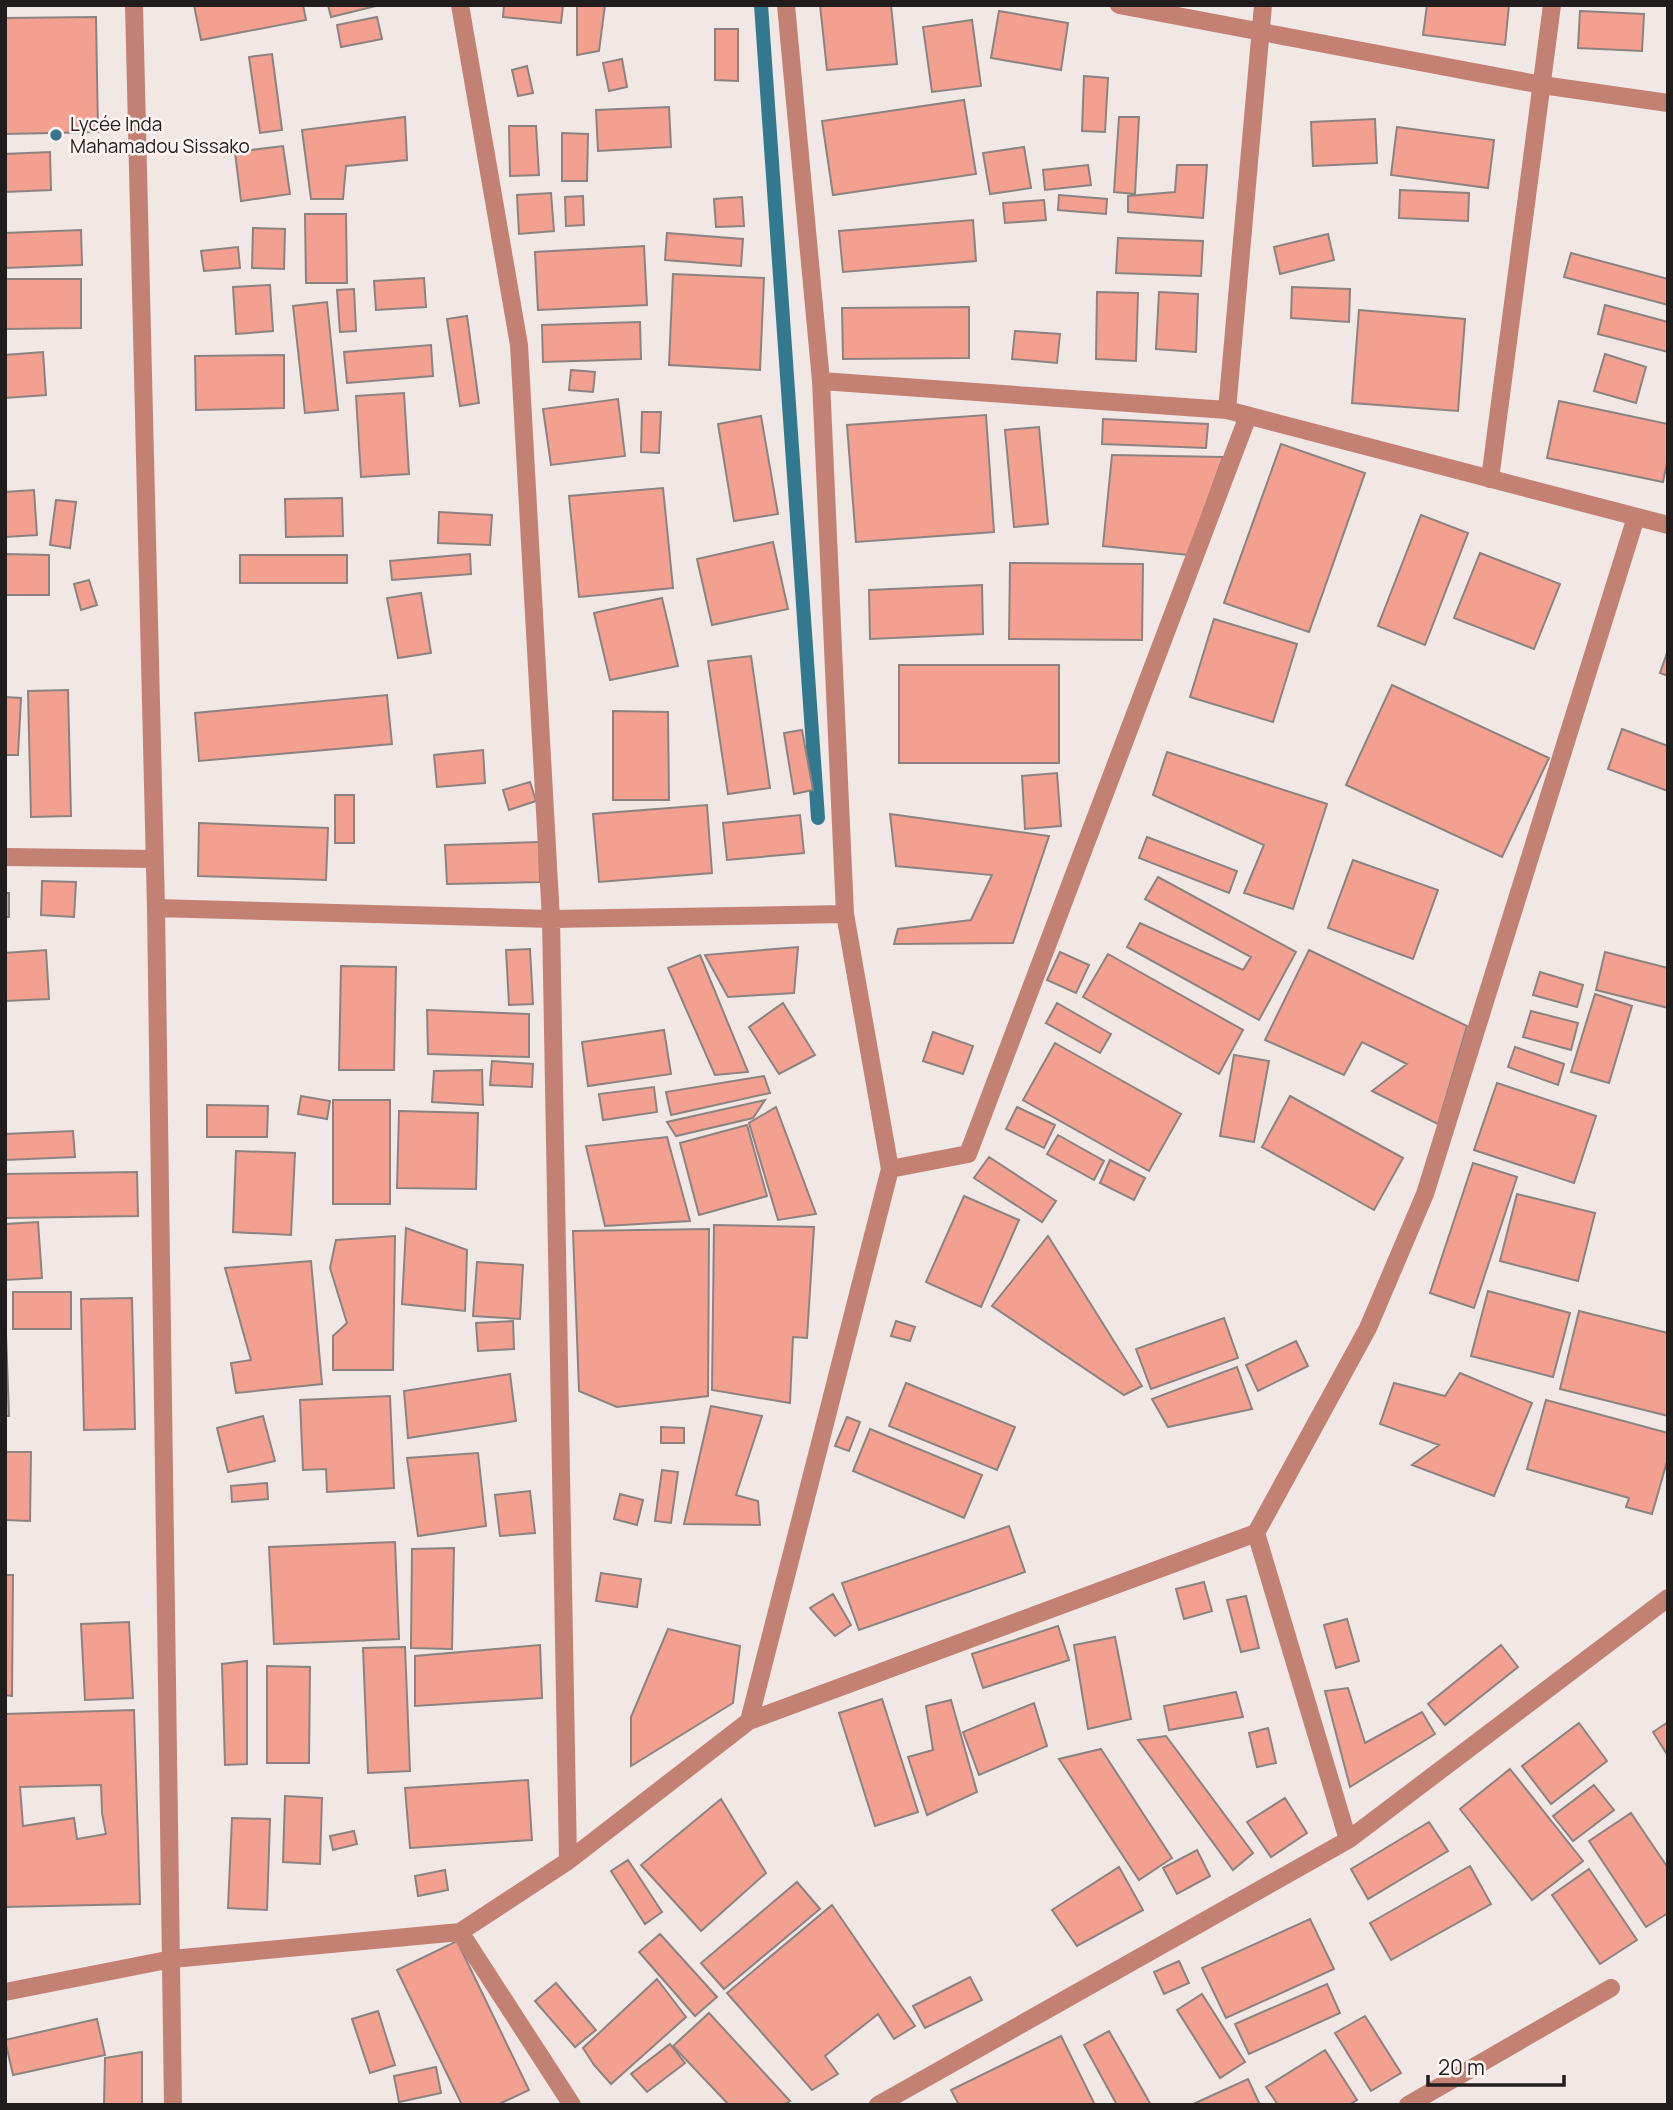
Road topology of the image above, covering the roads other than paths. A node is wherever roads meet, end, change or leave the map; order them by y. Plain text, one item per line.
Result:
1 (134, 5) edge
2 (460, 5) edge
3 (786, 5) edge
4 (1119, 5) edge
5 (1263, 5) edge
6 (1552, 5) edge
7 (1261, 32) junction
8 (1542, 85) junction
9 (1668, 103) edge
10 (821, 382) junction
11 (1227, 410) junction
12 (1248, 416) junction
13 (1490, 479) junction
14 (1636, 517) junction
15 (1668, 525) edge
16 (5, 857) edge
17 (154, 859) junction
18 (156, 908) junction
19 (845, 914) junction
20 (551, 919) junction
21 (890, 1169) junction
22 (1256, 1533) junction
23 (1668, 1598) edge
24 (748, 1721) junction
25 (1348, 1840) junction
26 (568, 1861) junction
27 (460, 1932) junction
28 (172, 1959) junction
29 (1611, 1988) dead end
30 (5, 1992) edge
31 (173, 2105) edge
32 (572, 2105) edge
33 (878, 2105) edge
34 (1408, 2105) edge

1 - 17 street
2 - 20 street
3 - 10 street
4 - 7 street
5 - 7 street
6 - 8 street
7 - 8 street
7 - 11 street
8 - 9 street
8 - 13 street
10 - 11 street
10 - 19 street
11 - 12 street
12 - 13 street
12 - 21 street
13 - 14 street
14 - 15 street
14 - 22 street
16 - 17 street
17 - 18 street
18 - 20 street
18 - 28 street
19 - 20 street
19 - 21 street
20 - 26 street
21 - 24 street
22 - 24 street
22 - 25 street
23 - 25 street
24 - 26 street
25 - 33 street
26 - 27 street
27 - 28 street
27 - 32 street
28 - 30 street
28 - 31 street
29 - 34 street

